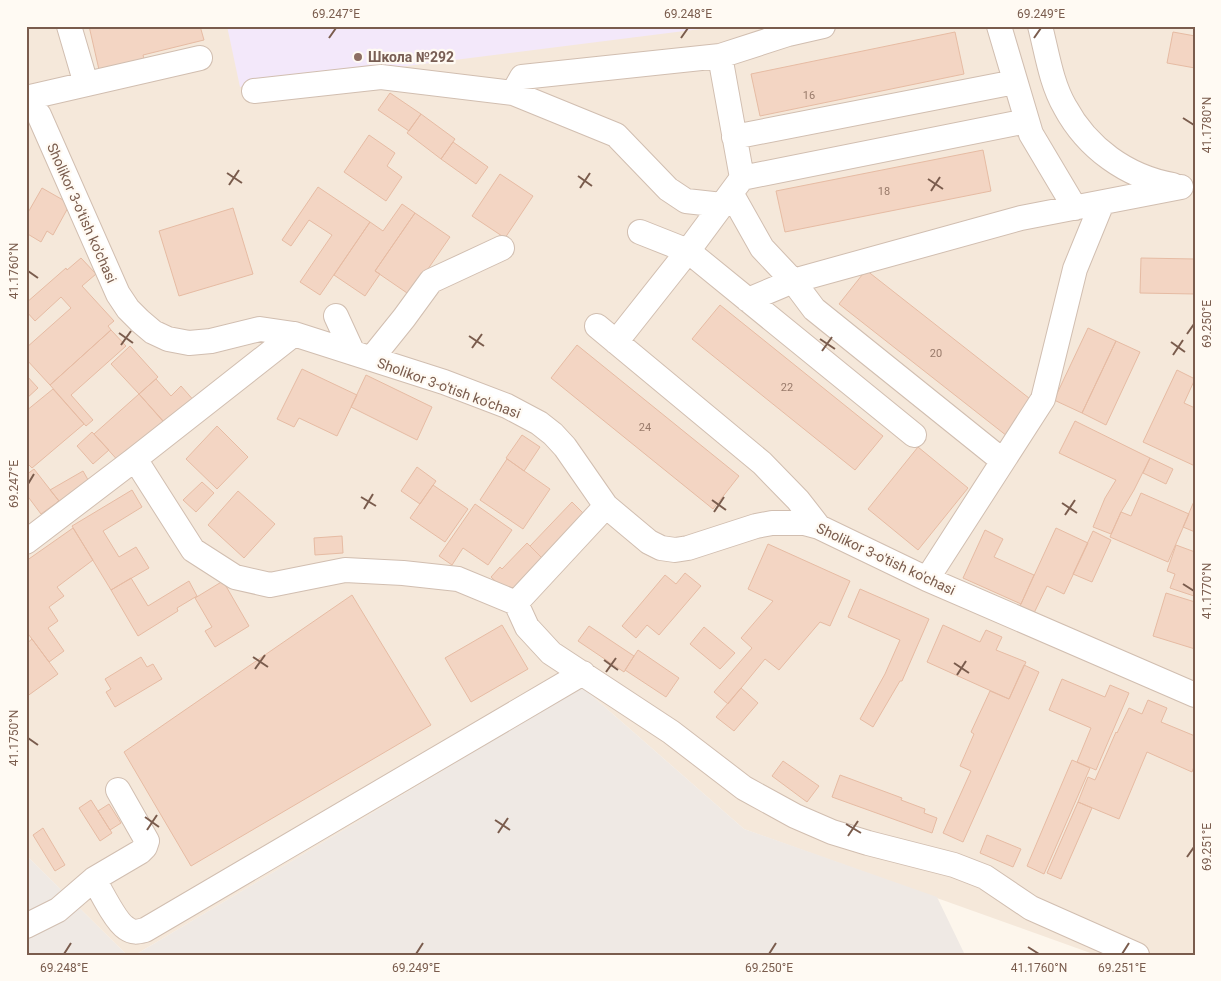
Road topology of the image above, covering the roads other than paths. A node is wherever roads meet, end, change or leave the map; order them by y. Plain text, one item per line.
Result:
1 (70, 26) edge
2 (823, 26) edge
3 (999, 26) edge
4 (1040, 26) edge
5 (720, 56) junction
6 (200, 58) dead end
7 (1016, 82) junction
8 (86, 84) junction
9 (254, 91) dead end
10 (513, 92) junction
11 (26, 98) edge
12 (1027, 121) junction
13 (734, 137) junction
14 (1188, 187) edge
15 (732, 192) junction
16 (1102, 203) junction
17 (1075, 208) junction
18 (640, 232) dead end
19 (502, 248) dead end
20 (688, 251) junction
21 (793, 280) junction
22 (748, 300) junction
23 (336, 316) dead end
24 (597, 326) dead end
25 (294, 334) junction
26 (616, 342) junction
27 (362, 356) junction
28 (914, 435) dead end
29 (135, 459) junction
30 (1003, 461) junction
31 (606, 506) junction
32 (819, 527) junction
33 (26, 542) edge
34 (927, 579) junction
35 (516, 602) junction
36 (583, 674) junction
37 (1195, 695) edge
38 (118, 790) dead end
39 (94, 879) junction
40 (26, 926) edge
41 (1137, 955) edge

1 - 8 street
2 - 5 street
3 - 7 street
4 - 14 street
5 - 10 street
5 - 13 street
6 - 8 street
7 - 12 street
7 - 13 street
8 - 11 street
9 - 10 street
10 - 15 street
11 - 25 street, Sholikor 3-o'tish ko'chasi
12 - 15 street
12 - 17 street
13 - 15 street
14 - 16 street
15 - 20 street
15 - 21 street
16 - 17 street
16 - 30 street
17 - 21 street
18 - 20 street
19 - 27 street
20 - 22 street
20 - 26 street
21 - 22 street
21 - 30 street
22 - 28 street
23 - 27 street
24 - 26 street
25 - 27 street, Sholikor 3-o'tish ko'chasi
25 - 29 street
26 - 32 street
27 - 31 street, Sholikor 3-o'tish ko'chasi
29 - 33 street
29 - 35 street
30 - 34 street
31 - 32 street, Sholikor 3-o'tish ko'chasi
31 - 35 street
32 - 34 street, Sholikor 3-o'tish ko'chasi
34 - 37 street, Sholikor 3-o'tish ko'chasi
35 - 36 street
36 - 39 street
36 - 41 street
38 - 39 street
39 - 40 street

